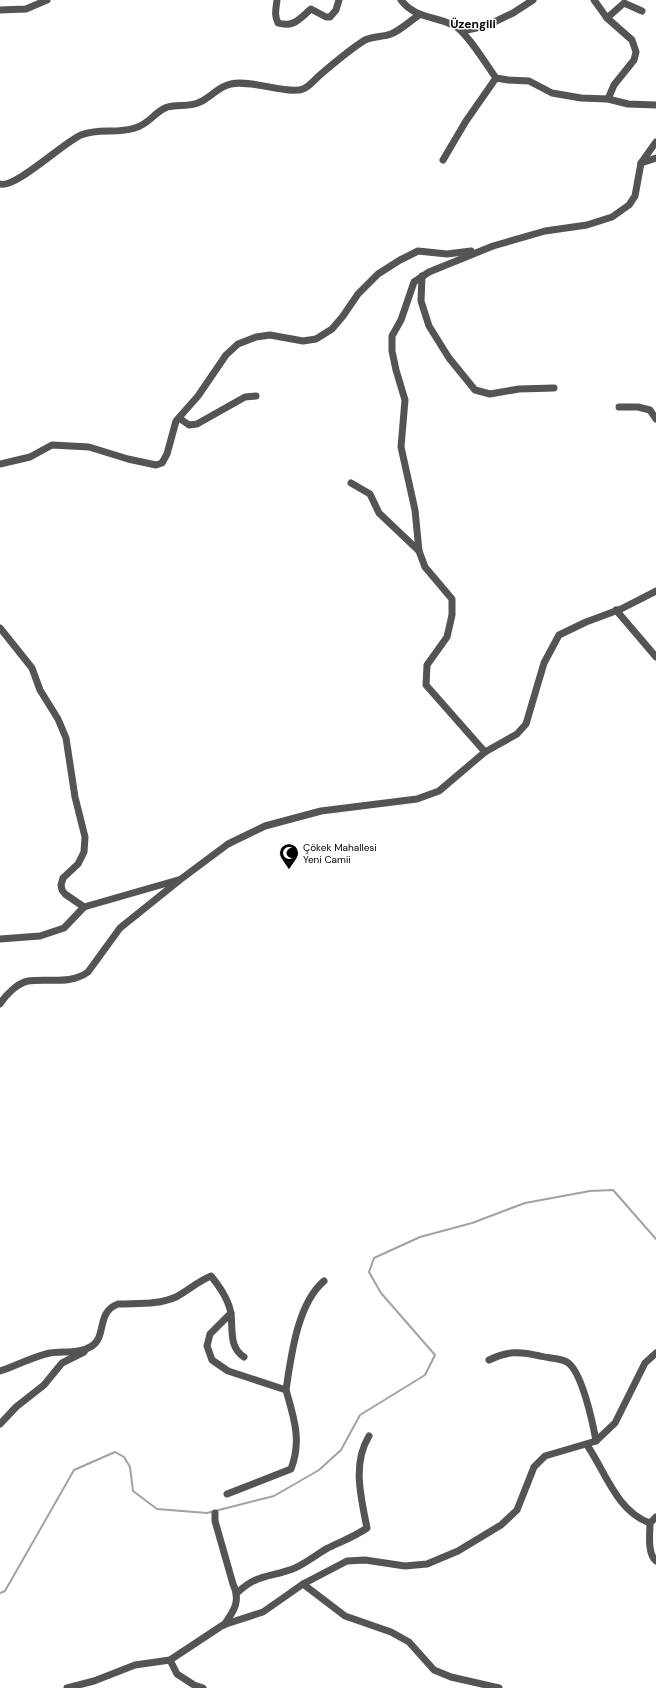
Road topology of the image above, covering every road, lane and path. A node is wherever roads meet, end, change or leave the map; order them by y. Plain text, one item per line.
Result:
1 (47, 0) edge
2 (277, 0) edge
3 (339, 0) edge
4 (400, 0) edge
5 (533, 0) edge
6 (594, 0) edge
7 (0, 10) edge
8 (642, 11) dead end
9 (419, 15) junction
10 (607, 18) junction
11 (462, 31) junction
12 (496, 78) junction
13 (608, 99) junction
14 (656, 105) edge
15 (656, 142) edge
16 (656, 158) edge
17 (443, 160) dead end
18 (641, 163) junction
19 (0, 184) edge
20 (492, 246) junction
21 (422, 276) junction
22 (554, 388) dead end
23 (256, 396) dead end
24 (619, 407) dead end
25 (179, 418) junction
26 (656, 419) edge
27 (0, 464) edge
28 (351, 483) dead end
29 (419, 551) junction
30 (656, 591) edge
31 (616, 610) junction
32 (0, 628) edge
33 (656, 657) edge
34 (485, 752) junction
35 (181, 879) junction
36 (84, 907) junction
37 (0, 939) edge
38 (0, 1004) edge
39 (324, 1281) dead end
40 (231, 1313) junction
41 (86, 1350) junction
42 (656, 1353) edge
43 (244, 1357) dead end
44 (489, 1360) dead end
45 (0, 1371) edge
46 (286, 1390) junction
47 (0, 1424) edge
48 (369, 1436) dead end
49 (596, 1441) junction
50 (587, 1445) junction
51 (227, 1494) dead end
52 (215, 1514) dead end
53 (656, 1517) edge
54 (650, 1523) junction
55 (656, 1561) edge
56 (303, 1584) junction
57 (237, 1593) junction
58 (223, 1625) junction
59 (170, 1660) junction
60 (67, 1688) edge
61 (203, 1688) edge
62 (499, 1688) edge

1 - 7 street
2 - 3 street
4 - 9 street
5 - 11 street
6 - 10 street
8 - 10 street
9 - 11 street
9 - 19 street
10 - 13 street
11 - 12 street
12 - 13 street
12 - 17 street
13 - 14 street
15 - 18 street
16 - 18 street
18 - 20 street
20 - 21 street
20 - 25 street
21 - 22 street
21 - 29 street
23 - 25 street
24 - 26 street
25 - 27 street
28 - 29 street
29 - 34 street
30 - 31 street
31 - 33 street
31 - 34 street
32 - 36 street
34 - 35 street
35 - 36 street
35 - 38 street
36 - 37 street
39 - 46 street
40 - 41 street
40 - 43 street
40 - 46 street
41 - 45 street
41 - 47 street
42 - 49 street
44 - 49 street
46 - 51 street
48 - 57 street
49 - 50 street
50 - 54 street
50 - 56 street
52 - 57 street
53 - 54 street
54 - 55 street
56 - 58 street
56 - 62 street
57 - 58 street
58 - 59 street
59 - 60 street
59 - 61 street

